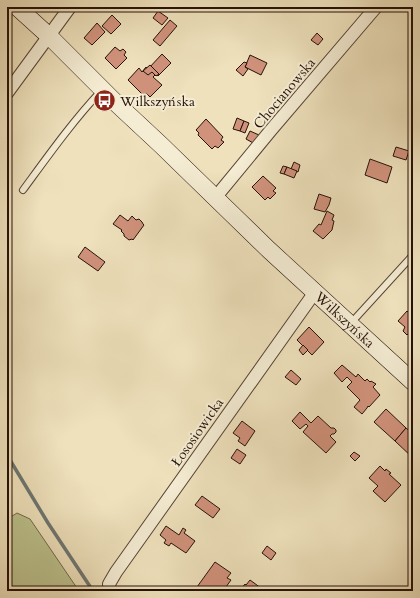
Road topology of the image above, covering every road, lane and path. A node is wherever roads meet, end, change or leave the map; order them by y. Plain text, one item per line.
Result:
1 (17, 7) edge
2 (70, 7) edge
3 (376, 7) edge
4 (49, 36) junction
5 (102, 89) junction
6 (7, 93) edge
7 (23, 190) dead end
8 (215, 198) junction
9 (413, 255) edge
10 (315, 292) junction
11 (350, 324) junction
12 (413, 382) edge
13 (110, 591) edge

1 - 4 street, Wilkszyńska
2 - 4 street
3 - 8 street, Chocianowska
4 - 5 street, Wilkszyńska
4 - 6 street
5 - 7 lane
5 - 8 street, Wilkszyńska
8 - 10 street, Wilkszyńska
9 - 11 lane
10 - 11 street, Wilkszyńska
10 - 13 street, Łososiowicka
11 - 12 street, Wilkszyńska

